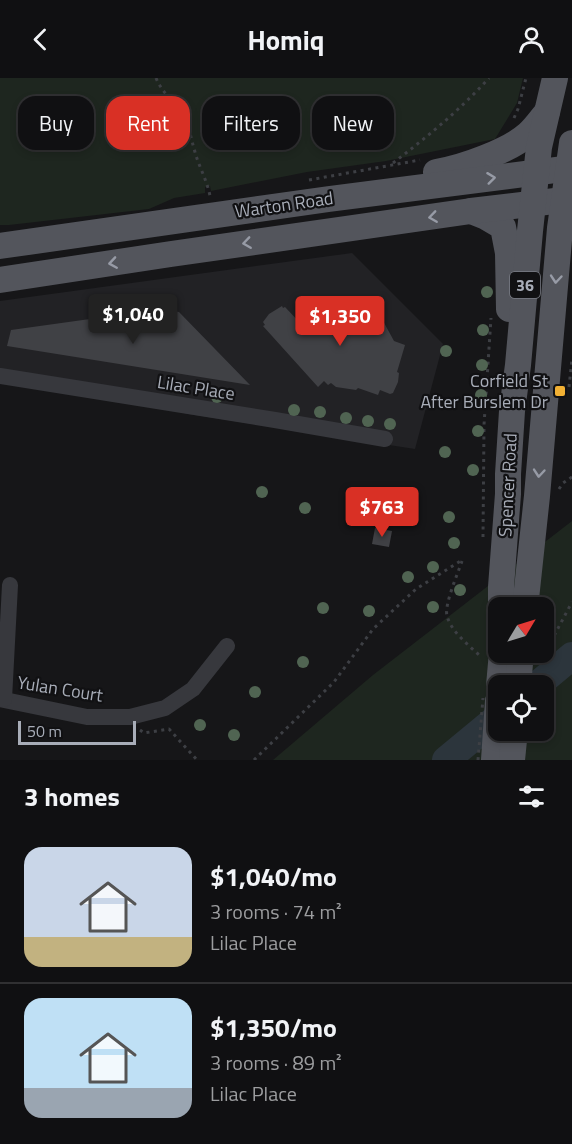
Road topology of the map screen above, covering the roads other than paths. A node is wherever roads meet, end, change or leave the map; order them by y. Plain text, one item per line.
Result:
1 (555, 78) edge
2 (549, 110) junction
3 (572, 143) edge
4 (570, 168) edge
5 (536, 172) junction
6 (329, 199) junction
7 (568, 200) edge
8 (533, 204) junction
9 (471, 211) junction
10 (53, 238) junction
11 (565, 242) edge
12 (0, 246) edge
13 (171, 254) junction
14 (5, 278) edge
15 (0, 376) edge
16 (385, 439) dead end
17 (508, 474) junction
18 (10, 585) dead end
19 (499, 597) edge
20 (526, 597) edge
21 (226, 646) dead end
22 (2, 699) edge
23 (495, 741) edge
24 (514, 741) edge
25 (494, 760) edge
26 (512, 760) edge

1 - 2 main road, Spencer Road / 36
2 - 5 main road, Spencer Road / 36
2 - 6 main road
3 - 4 main road, Spencer Road / 36
4 - 5 main road, Warton Road
4 - 7 main road, Spencer Road / 36
6 -> 5 main road, Warton Road
5 - 8 main road, Spencer Road / 36
6 - 10 main road, Warton Road
7 - 8 main road, Warton Road
7 - 11 main road, Spencer Road / 36
8 - 9 main road, Warton Road
8 - 17 main road, Spencer Road / 36
9 -> 13 main road, Warton Road
9 - 17 main road
10 - 12 main road, Warton Road
10 - 13 main road
11 -> 20 main road, Spencer Road / 36
13 -> 14 main road, Warton Road
15 - 16 street, Lilac Place
17 - 19 main road, Spencer Road / 36
18 - 22 street, Yulan Court
21 - 22 street, Yulan Court
23 - 25 main road
24 - 26 main road

